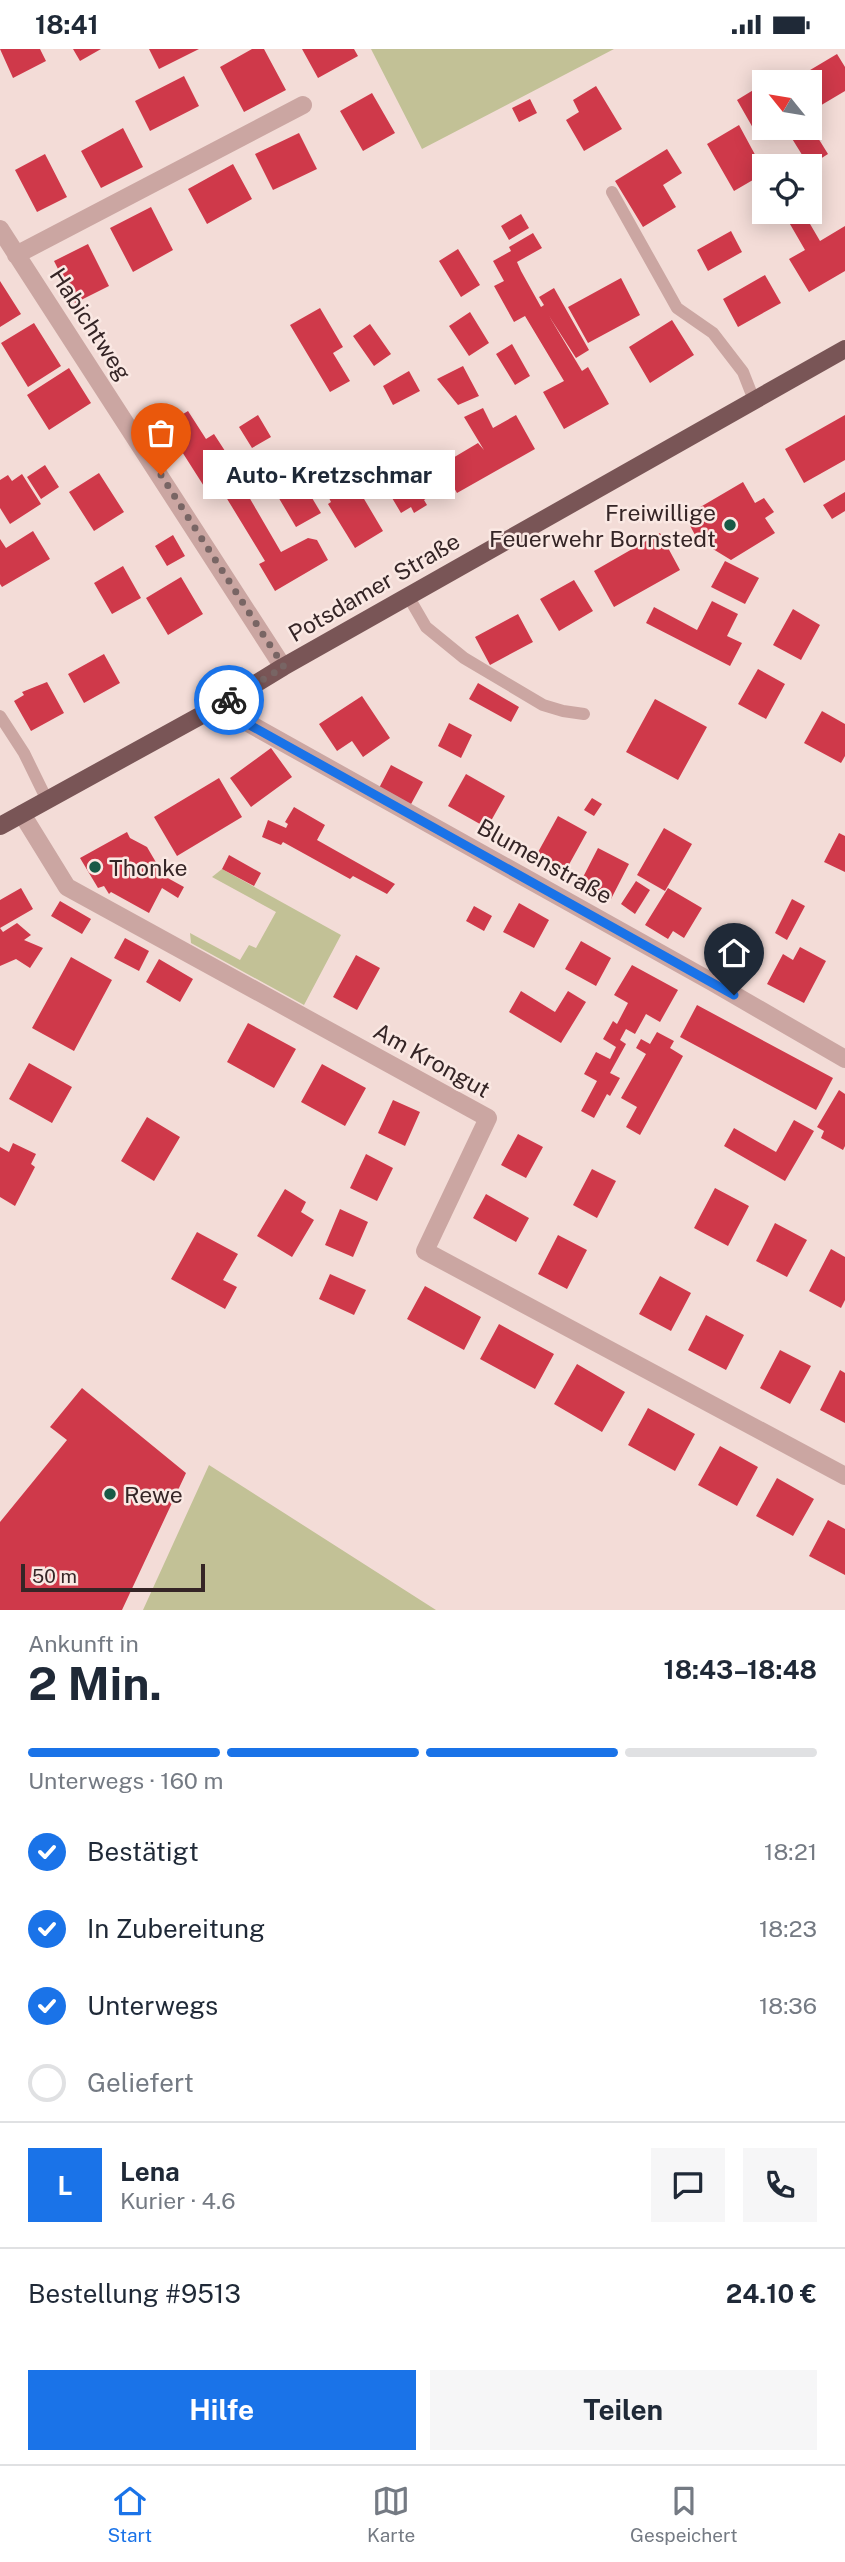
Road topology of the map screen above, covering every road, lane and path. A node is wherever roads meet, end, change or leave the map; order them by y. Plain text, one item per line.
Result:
1 (303, 105) dead end
2 (612, 192) dead end
3 (0, 229) edge
4 (16, 255) junction
5 (845, 349) edge
6 (754, 400) junction
7 (408, 596) junction
8 (284, 667) junction
9 (229, 700) junction
10 (584, 714) dead end
11 (0, 716) edge
12 (47, 800) junction
13 (22, 814) junction
14 (0, 826) edge
15 (845, 1059) edge
16 (845, 1476) edge

1 - 4 street, Habichtweg
2 - 6 lane
3 - 4 street, Habichtweg
4 - 8 street, Habichtweg
5 - 6 main road, Potsdamer Straße
6 - 7 main road, Potsdamer Straße
7 - 8 main road, Potsdamer Straße
7 - 10 lane
8 - 9 main road, Potsdamer Straße
9 - 12 main road, Potsdamer Straße
9 - 15 street, Blumenstraße
11 - 12 lane
12 - 13 main road, Potsdamer Straße
13 - 14 main road, Potsdamer Straße
13 - 16 street, Am Krongut

